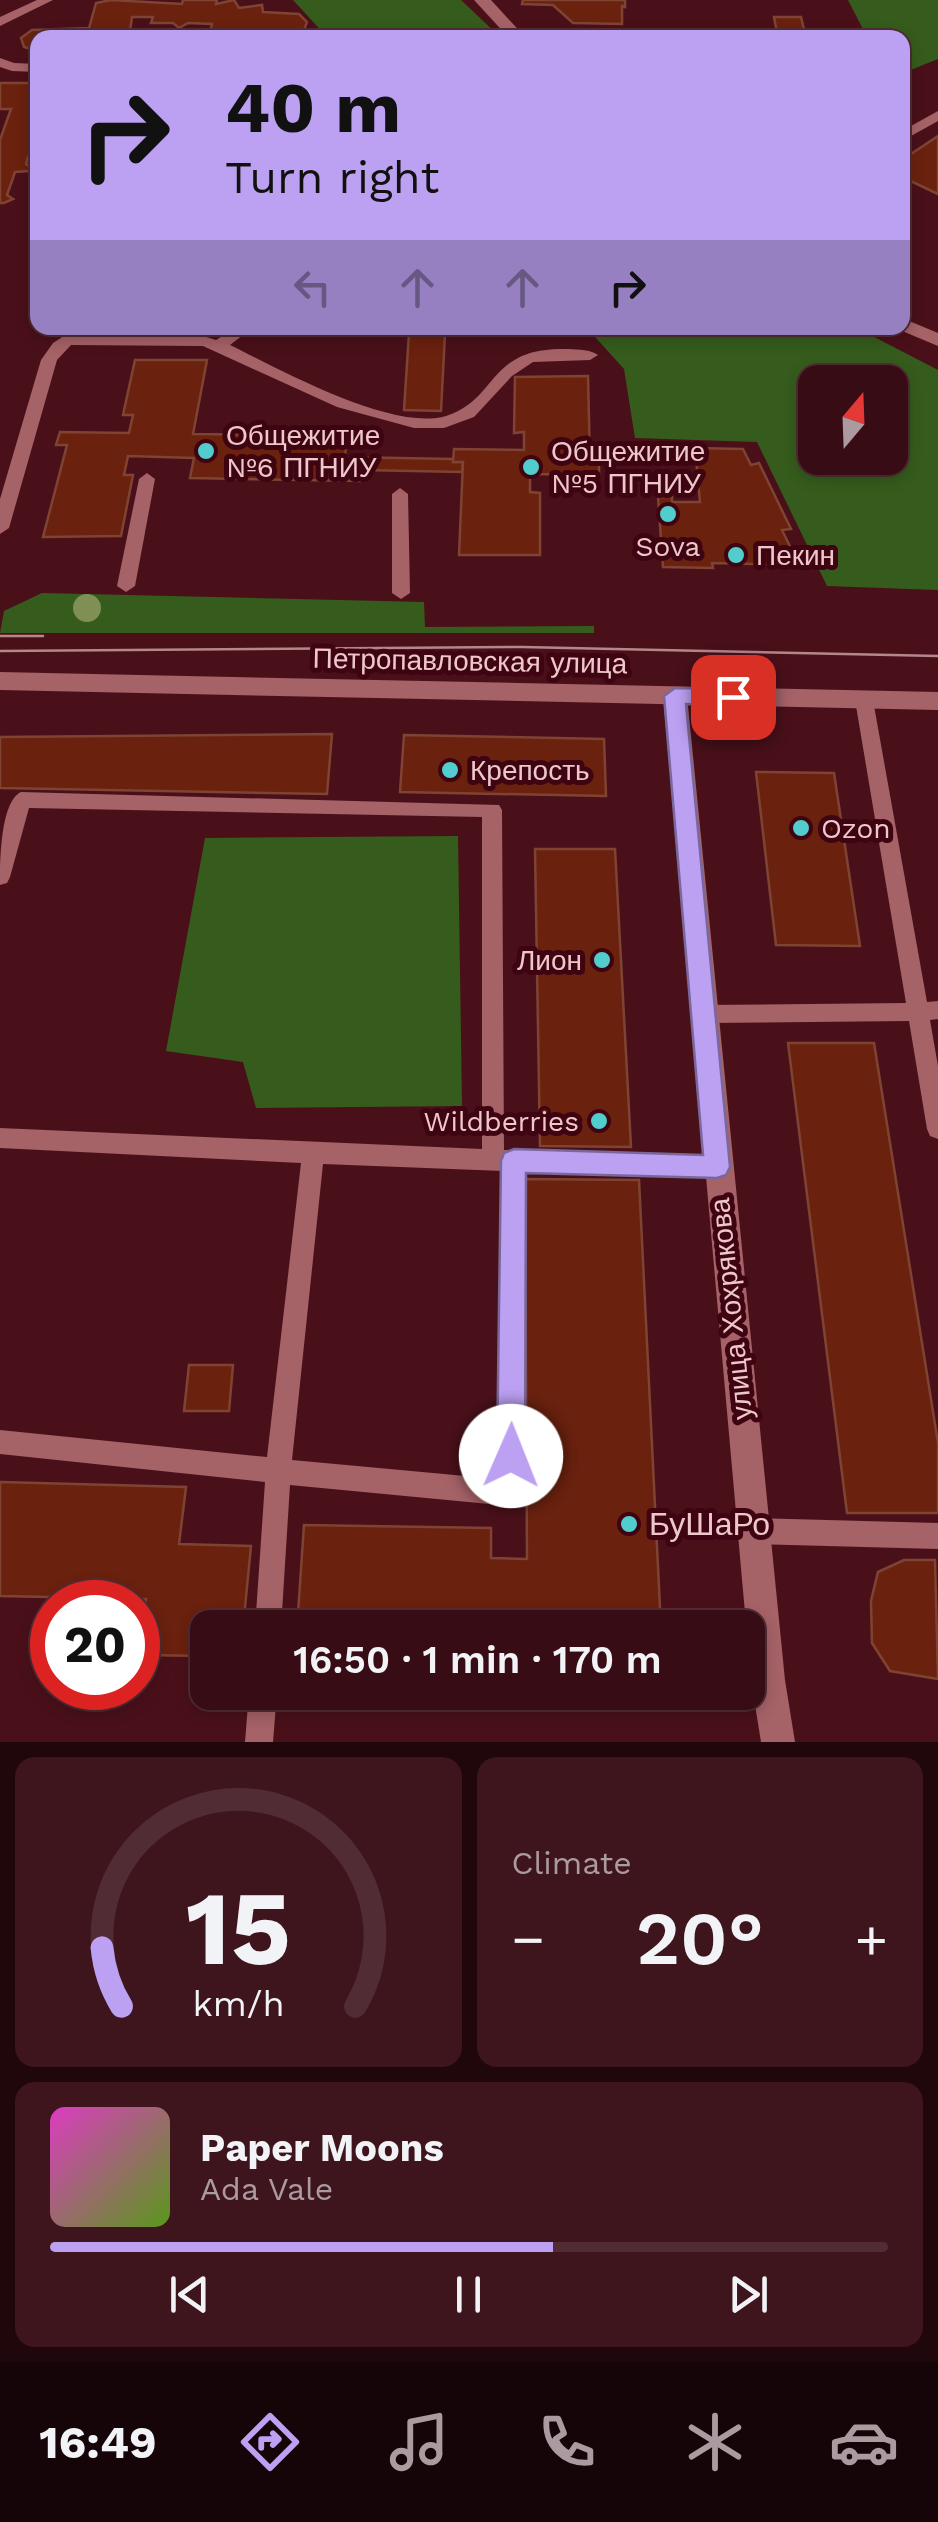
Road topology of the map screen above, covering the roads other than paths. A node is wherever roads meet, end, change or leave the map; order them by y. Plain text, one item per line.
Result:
1 (47, 0) edge
2 (482, 0) edge
3 (0, 22) edge
4 (510, 30) edge
5 (0, 62) edge
6 (30, 68) edge
7 (938, 115) edge
8 (910, 132) edge
9 (910, 328) edge
10 (75, 335) edge
11 (234, 335) edge
12 (67, 340) junction
13 (938, 340) edge
14 (218, 345) junction
15 (590, 355) dead end
16 (147, 480) dead end
17 (400, 494) dead end
18 (0, 528) edge
19 (126, 586) dead end
20 (401, 593) dead end
21 (0, 681) edge
22 (675, 696) junction
23 (864, 700) junction
24 (938, 701) edge
25 (0, 878) edge
26 (928, 1011) edge
27 (704, 1014) junction
28 (938, 1129) edge
29 (0, 1138) edge
30 (313, 1153) junction
31 (503, 1160) junction
32 (717, 1167) junction
33 (0, 1442) edge
34 (278, 1471) junction
35 (752, 1531) junction
36 (938, 1536) edge
37 (269, 1610) edge
38 (262, 1710) edge
39 (259, 1742) edge
40 (778, 1742) edge

1 - 3 lane
2 - 4 street
5 - 6 lane
7 - 8 lane
9 - 13 street
10 - 12 lane
11 - 14 lane
12 - 14 lane
12 - 18 lane
14 - 15 lane
16 - 19 lane
17 - 20 lane
21 - 22 street, Петропавловская улица
22 - 23 street, Петропавловская улица
22 - 27 street, улица Хохрякова
23 - 24 street, Петропавловская улица
23 - 26 lane
25 - 31 lane
26 - 27 lane
26 - 28 lane
27 - 32 street, улица Хохрякова
29 - 30 lane
30 - 31 lane
30 - 34 lane
31 - 32 lane
31 - 34 lane
32 - 35 street, улица Хохрякова
33 - 34 lane
34 - 37 lane
35 - 36 lane
35 - 40 street, улица Хохрякова
38 - 39 lane

